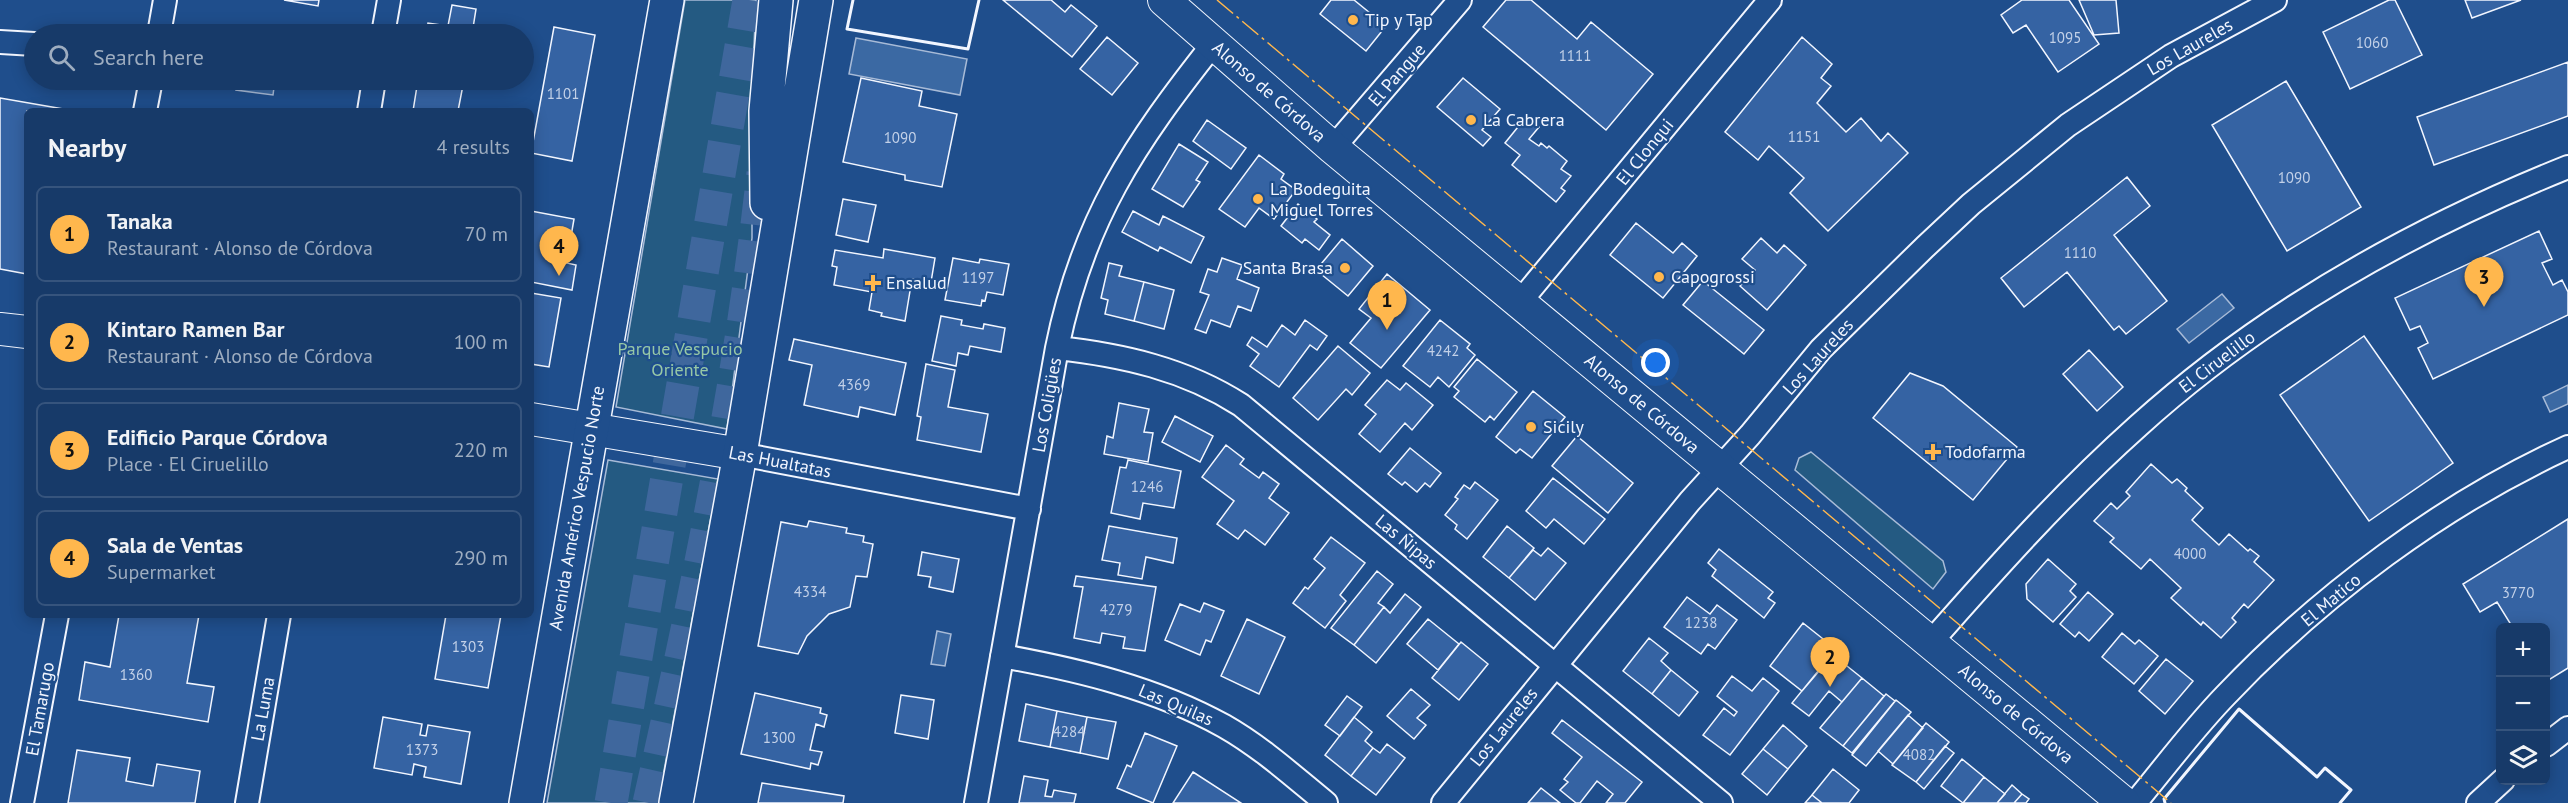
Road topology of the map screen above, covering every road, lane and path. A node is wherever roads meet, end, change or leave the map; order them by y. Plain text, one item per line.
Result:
1 (165, 0) edge
2 (389, 0) edge
3 (668, 0) edge
4 (776, 0) edge
5 (816, 0) edge
6 (1164, 0) edge
7 (1460, 0) edge
8 (1770, 0) edge
9 (2275, 0) edge
10 (161, 24) edge
11 (385, 24) edge
12 (0, 42) edge
13 (24, 43) edge
14 (1214, 43) junction
15 (149, 90) edge
16 (372, 90) edge
17 (146, 108) edge
18 (369, 108) edge
19 (1333, 148) junction
20 (2568, 167) edge
21 (770, 274) junction
22 (1519, 303) junction
23 (0, 329) edge
24 (24, 332) edge
25 (1057, 348) junction
26 (534, 420) edge
27 (591, 429) junction
28 (2568, 447) edge
29 (740, 454) junction
30 (1719, 468) junction
31 (1029, 509) junction
32 (56, 618) edge
33 (278, 618) edge
34 (1930, 643) junction
35 (1002, 656) junction
36 (1554, 666) junction
37 (2568, 728) edge
38 (2550, 742) edge
39 (2497, 785) edge
40 (22, 803) edge
41 (247, 803) edge
42 (526, 803) edge
43 (676, 803) edge
44 (976, 803) edge
45 (1326, 803) edge
46 (1443, 803) edge
47 (1721, 803) edge
48 (2124, 803) edge
49 (2135, 803) edge
50 (2478, 803) edge

1 - 10 street
2 - 11 street
3 - 27 main road, Avenida Américo Vespucio Norte
4 - 21 main road
5 - 21 main road
6 - 14 main road, Alonso de Córdova
7 - 19 street, El Pangue
8 - 22 street, El Clonqui
9 - 30 street, Los Laureles
12 - 13 street
14 - 19 main road, Alonso de Córdova
14 - 25 street, Los Coligües
15 - 17 street
16 - 18 street
19 - 22 main road, Alonso de Córdova
20 - 34 street, El Ciruelillo
21 - 29 main road
22 - 30 main road, Alonso de Córdova
23 - 24 main road
25 - 31 street, Los Coligües
25 - 36 street, Las Ñipas
26 - 27 main road, Las Hualtatas
27 - 29 main road, Las Hualtatas
27 - 42 main road, Avenida Américo Vespucio Norte
28 - 49 street, El Matico
29 - 31 street, Las Hualtatas
29 - 43 main road
30 - 34 main road, Alonso de Córdova
30 - 36 street, Los Laureles
31 - 35 street, Los Coligües
32 - 40 street, El Tamarugo
33 - 41 street, La Luma
34 - 48 main road, Alonso de Córdova
35 - 44 street, Los Coligües
35 - 45 street, Las Quilas
36 - 46 street, Los Laureles
36 - 47 street, Las Ñipas
37 - 38 street
39 - 50 street

